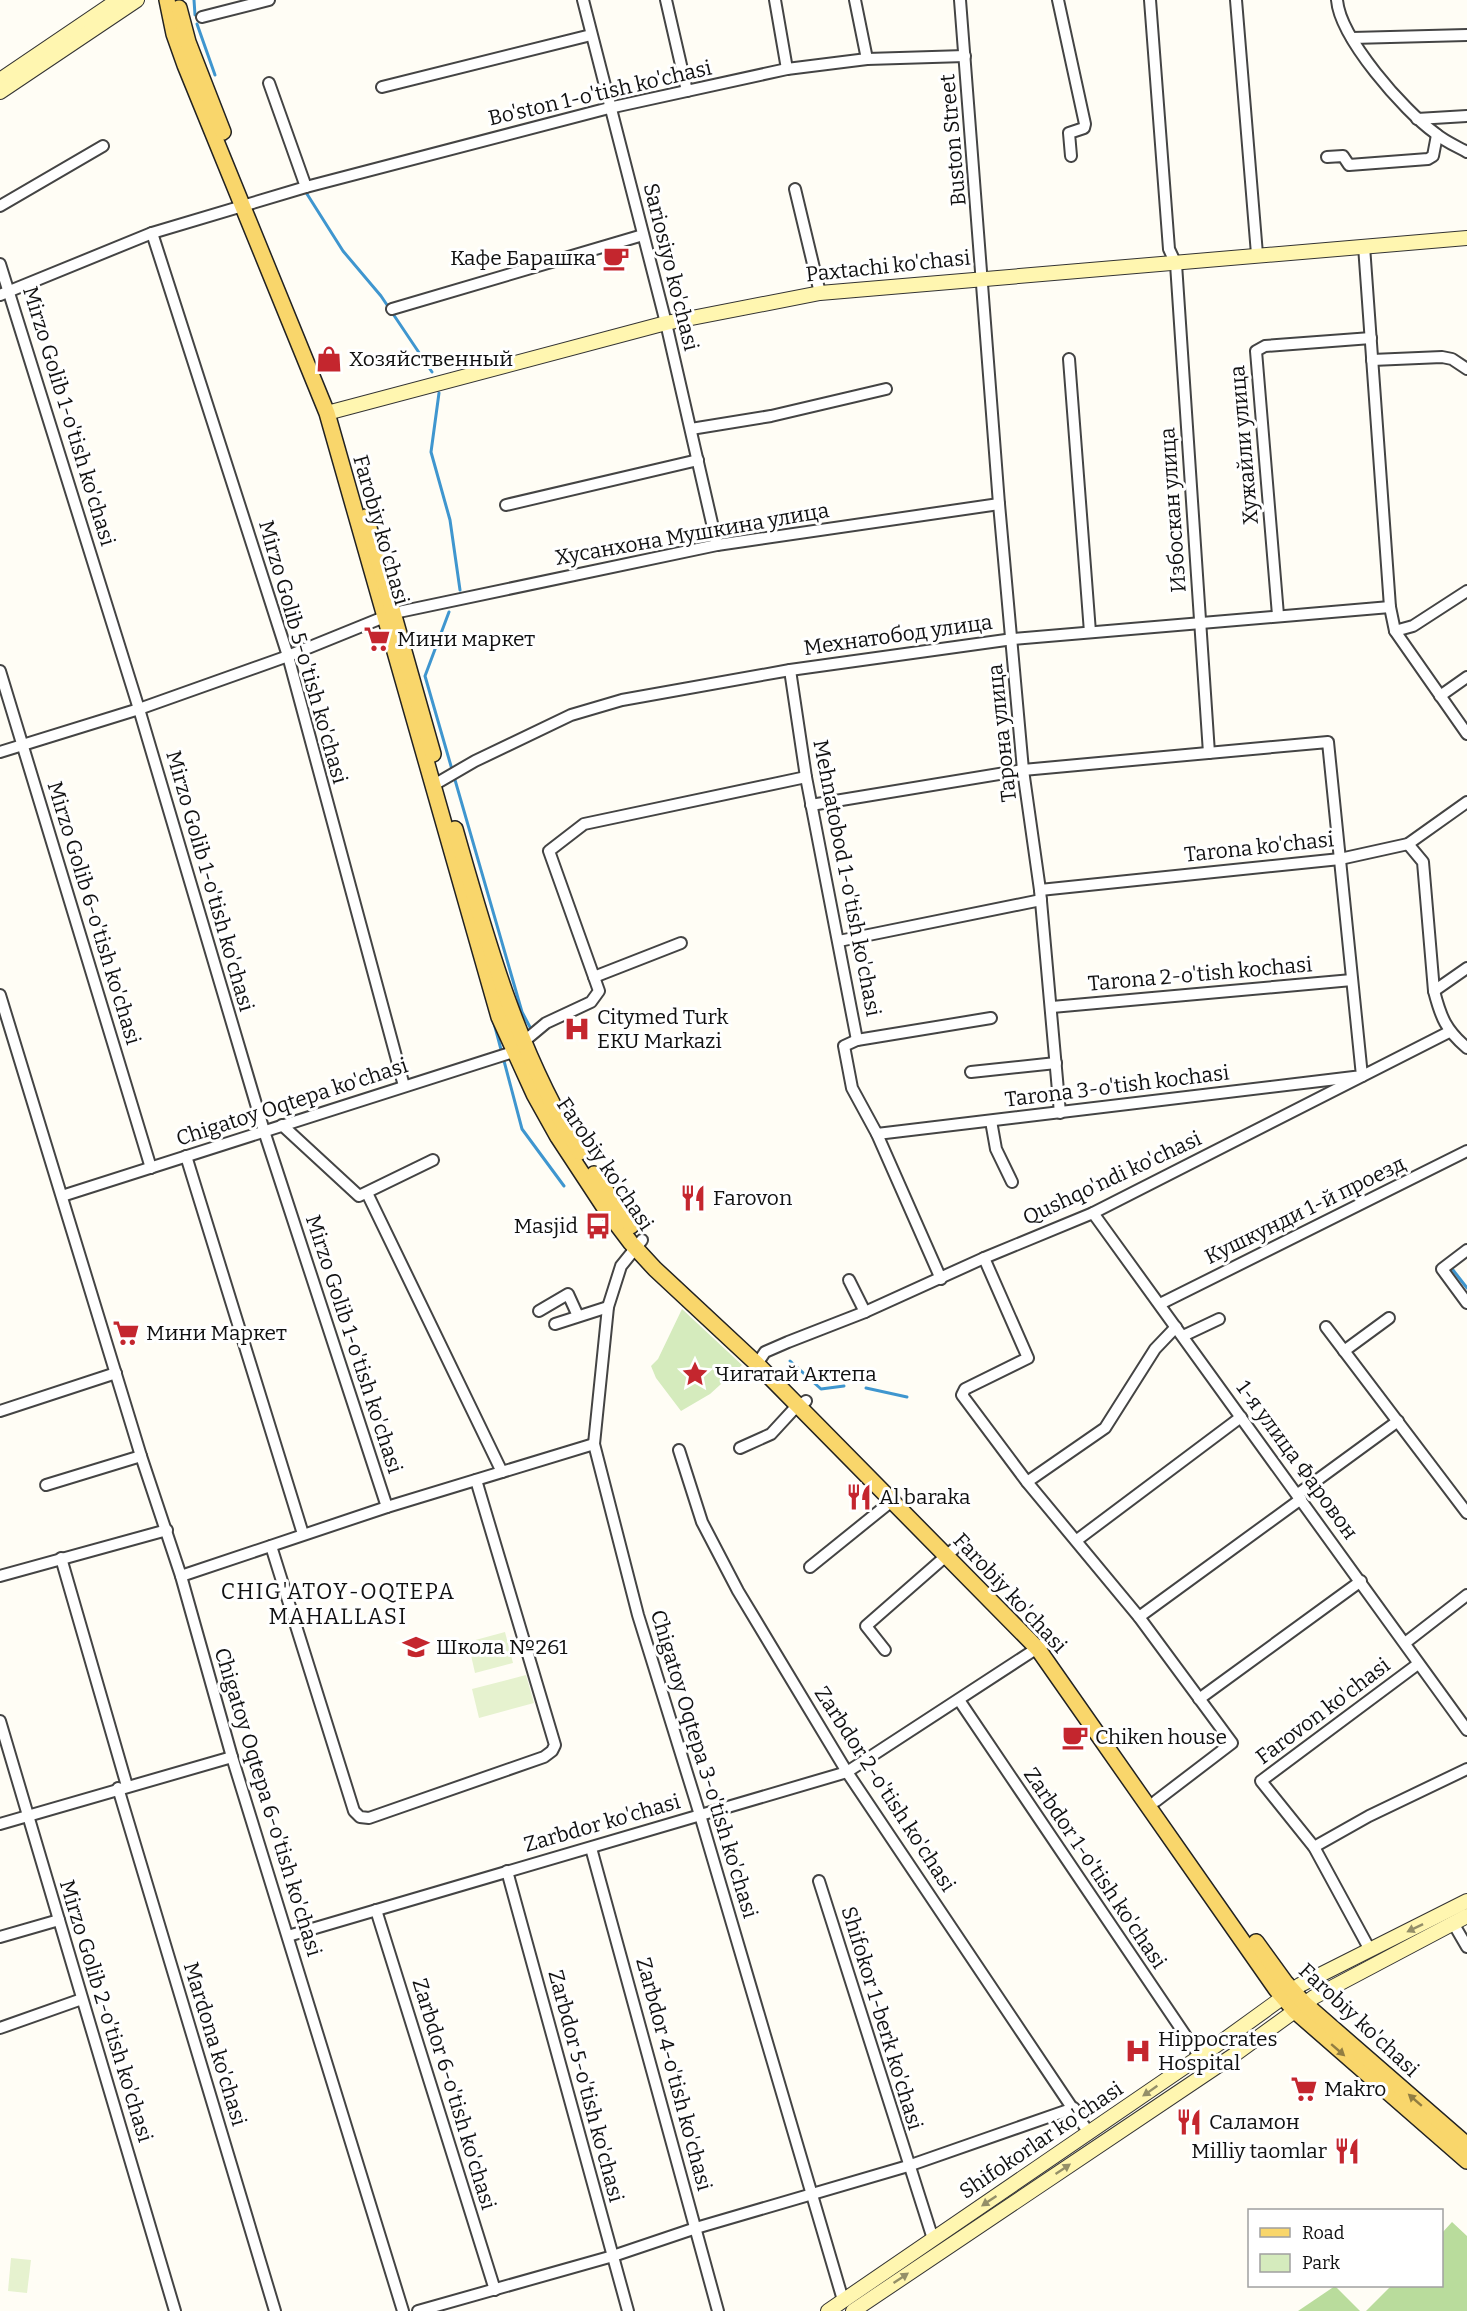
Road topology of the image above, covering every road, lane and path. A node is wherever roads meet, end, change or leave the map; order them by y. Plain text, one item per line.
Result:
1 (118, 0) edge
2 (137, 0) edge
3 (167, 0) edge
4 (177, 0) edge
5 (269, 0) edge
6 (583, 0) edge
7 (666, 0) edge
8 (775, 0) edge
9 (855, 0) edge
10 (960, 0) edge
11 (1058, 0) edge
12 (1150, 0) edge
13 (1236, 0) edge
14 (1337, 0) edge
15 (202, 17) dead end
16 (591, 35) junction
17 (1467, 35) edge
18 (1352, 38) junction
19 (965, 56) junction
20 (867, 59) junction
21 (787, 69) junction
22 (0, 80) edge
23 (269, 83) dead end
24 (382, 87) dead end
25 (687, 91) junction
26 (0, 92) edge
27 (609, 108) junction
28 (1467, 116) edge
29 (1418, 119) junction
30 (1437, 135) junction
31 (103, 146) dead end
32 (1467, 152) edge
33 (1071, 156) dead end
34 (1327, 157) dead end
35 (306, 187) junction
36 (795, 189) dead end
37 (246, 204) junction
38 (0, 206) edge
39 (152, 233) junction
40 (643, 235) junction
41 (1467, 238) edge
42 (1364, 246) junction
43 (1257, 254) junction
44 (0, 264) edge
45 (1176, 264) junction
46 (984, 278) junction
47 (820, 292) junction
48 (5, 293) edge
49 (392, 309) dead end
50 (666, 323) junction
51 (1371, 338) junction
52 (1069, 359) dead end
53 (1372, 360) junction
54 (1467, 369) edge
55 (886, 389) dead end
56 (331, 412) junction
57 (691, 429) junction
58 (698, 460) junction
59 (999, 504) junction
60 (506, 505) dead end
61 (717, 545) junction
62 (1467, 591) edge
63 (1390, 607) junction
64 (388, 614) junction
65 (1278, 615) junction
66 (1200, 622) junction
67 (1395, 631) junction
68 (1090, 632) junction
69 (1013, 639) junction
70 (288, 656) junction
71 (790, 670) junction
72 (0, 671) edge
73 (1467, 677) edge
74 (1440, 696) junction
75 (139, 709) junction
76 (1467, 734) edge
77 (23, 745) junction
78 (0, 752) edge
79 (1209, 753) junction
80 (1023, 770) junction
81 (806, 777) junction
82 (436, 783) junction
83 (1467, 802) edge
84 (811, 805) junction
85 (1408, 844) junction
86 (1340, 859) junction
87 (1041, 895) junction
88 (839, 941) junction
89 (681, 943) dead end
90 (1467, 968) edge
91 (594, 977) junction
92 (1352, 980) junction
93 (1434, 991) junction
94 (0, 995) edge
95 (1052, 1007) junction
96 (991, 1018) dead end
97 (1449, 1032) junction
98 (857, 1040) junction
99 (522, 1043) junction
100 (1467, 1048) edge
101 (1056, 1063) junction
102 (971, 1072) dead end
103 (1362, 1076) junction
104 (404, 1086) junction
105 (1060, 1113) junction
106 (991, 1121) junction
107 (282, 1125) junction
108 (264, 1131) junction
109 (877, 1134) junction
110 (1467, 1151) edge
111 (186, 1156) junction
112 (433, 1161) dead end
113 (152, 1167) junction
114 (1012, 1182) dead end
115 (368, 1192) junction
116 (62, 1196) junction
117 (1094, 1213) junction
118 (639, 1244) junction
119 (1467, 1250) edge
120 (984, 1258) junction
121 (941, 1278) junction
122 (849, 1280) dead end
123 (1160, 1304) junction
124 (1467, 1304) edge
125 (608, 1307) junction
126 (539, 1311) dead end
127 (865, 1312) junction
128 (578, 1316) junction
129 (1389, 1318) dead end
130 (1219, 1319) dead end
131 (555, 1324) dead end
132 (1326, 1327) dead end
133 (1179, 1332) junction
134 (1344, 1351) junction
135 (759, 1360) junction
136 (116, 1373) junction
137 (802, 1403) junction
138 (0, 1411) edge
139 (1241, 1417) junction
140 (1398, 1421) junction
141 (594, 1444) junction
142 (740, 1448) dead end
143 (679, 1450) dead end
144 (141, 1456) junction
145 (502, 1472) junction
146 (476, 1480) junction
147 (1027, 1482) junction
148 (46, 1485) dead end
149 (1299, 1497) junction
150 (892, 1500) junction
151 (387, 1507) junction
152 (1467, 1513) edge
153 (167, 1530) junction
154 (303, 1534) junction
155 (1077, 1540) junction
156 (271, 1546) junction
157 (950, 1552) junction
158 (61, 1558) junction
159 (810, 1567) dead end
160 (0, 1576) edge
161 (181, 1576) junction
162 (1361, 1581) junction
163 (1467, 1595) edge
164 (1139, 1617) junction
165 (1405, 1643) junction
166 (1042, 1646) junction
167 (885, 1650) dead end
168 (1418, 1664) junction
169 (1199, 1699) junction
170 (959, 1700) junction
171 (0, 1721) edge
172 (1467, 1730) edge
173 (232, 1757) junction
174 (1467, 1769) edge
175 (847, 1772) junction
176 (122, 1787) junction
177 (1156, 1801) junction
178 (28, 1815) junction
179 (700, 1815) junction
180 (0, 1824) edge
181 (1314, 1847) junction
182 (591, 1848) junction
183 (507, 1871) junction
184 (819, 1881) dead end
185 (1467, 1901) edge
186 (376, 1910) junction
187 (1467, 1916) edge
188 (59, 1920) junction
189 (1453, 1923) junction
190 (288, 1936) junction
191 (0, 1937) edge
192 (1467, 1947) edge
193 (1370, 1950) junction
194 (1288, 1994) junction
195 (82, 1999) junction
196 (1300, 2007) junction
197 (0, 2028) edge
198 (1224, 2040) junction
199 (1234, 2055) junction
200 (1200, 2057) junction
201 (1074, 2108) junction
202 (1089, 2133) junction
203 (1467, 2145) edge
204 (1467, 2161) edge
205 (908, 2166) junction
206 (812, 2193) junction
207 (696, 2228) junction
208 (933, 2239) junction
209 (613, 2256) junction
210 (495, 2290) junction
211 (848, 2306) edge
212 (175, 2311) edge
213 (275, 2311) edge
214 (403, 2311) edge
215 (418, 2311) edge
216 (628, 2311) edge
217 (718, 2311) edge
218 (828, 2311) edge

1 - 22 main road
2 - 26 main road
3 - 37 main road, Farobiy ko'chasi
4 - 37 main road, Farobiy ko'chasi
5 - 15 street
6 - 16 street, Sariosiyo ko'chasi
7 - 25 street
8 - 21 street
9 - 20 street
10 - 19 street, Buston Street
11 - 33 street
12 - 45 street, Избоскан улица
13 - 43 street
14 - 18 street
16 - 24 street
16 - 27 street, Sariosiyo ko'chasi
17 - 18 street
18 - 29 street
19 - 20 street, Bo'ston 1-o'tish ko'chasi
19 - 46 street, Buston Street
20 - 21 street, Bo'ston 1-o'tish ko'chasi
21 - 25 street, Bo'ston 1-o'tish ko'chasi
23 - 35 street
25 - 27 street, Bo'ston 1-o'tish ko'chasi
27 - 35 street, Bo'ston 1-o'tish ko'chasi
27 - 40 street, Sariosiyo ko'chasi
28 - 29 street
29 - 30 street
30 - 32 street
30 - 34 street
31 - 38 street
35 - 37 street, Bo'ston 1-o'tish ko'chasi
36 - 47 street
37 - 39 street, Bo'ston 1-o'tish ko'chasi
37 - 56 main road, Farobiy ko'chasi
39 - 48 street, Bo'ston 1-o'tish ko'chasi
39 - 70 street, Mirzo Golib 5-o'tish ko'chasi
40 - 49 street
40 - 50 street, Sariosiyo ko'chasi
41 - 42 main road, Paxtachi ko'chasi
42 - 43 main road, Paxtachi ko'chasi
42 - 51 street
43 - 45 main road, Paxtachi ko'chasi
44 - 48 street, Mirzo Golib 1-o'tish ko'chasi
45 - 46 main road, Paxtachi ko'chasi
45 - 66 street, Избоскан улица
46 - 47 main road, Paxtachi ko'chasi
46 - 59 street, Тарона улица
47 - 50 main road, Paxtachi ko'chasi
48 - 75 street, Mirzo Golib 1-o'tish ko'chasi
50 - 56 main road, Paxtachi ko'chasi
50 - 57 street, Sariosiyo ko'chasi
51 - 53 street
51 - 65 street, Хужайли улица
52 - 68 street
53 - 54 street
53 - 63 street
55 - 57 street
56 - 64 main road, Farobiy ko'chasi
57 - 58 street, Sariosiyo ko'chasi
58 - 60 street
58 - 61 street, Sariosiyo ko'chasi
59 - 61 street, Хусанхона Мушкина улица
59 - 69 street, Тарона улица
61 - 64 street, Хусанхона Мушкина улица
62 - 67 street
63 - 65 street, Мехнатобод улица
63 - 67 street
64 - 70 street, Хусанхона Мушкина улица
64 - 82 main road, Farobiy ko'chasi
65 - 66 street, Мехнатобод улица
66 - 68 street, Мехнатобод улица
66 - 79 street, Избоскан улица
67 - 74 street
68 - 69 street, Мехнатобод улица
69 - 71 street, Мехнатобод улица
69 - 80 street, Тарона улица
70 - 75 street, Хусанхона Мушкина улица
70 - 104 street, Mirzo Golib 5-o'tish ko'chasi
71 - 81 street, Mehnatobod 1-o'tish ko'chasi
71 - 82 street, Мехнатобод улица
72 - 77 street, Mirzo Golib 6-o'tish ko'chasi
73 - 74 street
74 - 76 street
75 - 77 street, Хусанхона Мушкина улица
75 - 108 street, Mirzo Golib 1-o'tish ko'chasi
77 - 78 street, Хусанхона Мушкина улица
77 - 113 street, Mirzo Golib 6-o'tish ko'chasi
79 - 80 street
79 - 86 street
80 - 84 street
80 - 87 street, Тарона улица
81 - 84 street, Mehnatobod 1-o'tish ko'chasi
81 - 91 street
82 - 99 main road, Farobiy ko'chasi
83 - 85 street, Tarona ko'chasi
84 - 88 street, Mehnatobod 1-o'tish ko'chasi
85 - 86 street, Tarona ko'chasi
85 - 93 street
86 - 87 street, Tarona ko'chasi
86 - 92 street
87 - 88 street, Tarona ko'chasi
87 - 95 street, Тарона улица
88 - 98 street, Mehnatobod 1-o'tish ko'chasi
89 - 91 street
90 - 93 street
91 - 99 street, Chigatoy Oqtepa ko'chasi
92 - 95 street, Tarona 2-o'tish kochasi
92 - 103 street
93 - 97 street
94 - 116 street, Chigatoy Oqtepa 6-o'tish ko'chasi
95 - 101 street, Тарона улица
96 - 98 street
97 - 100 street
97 - 103 street, Qushqo'ndi ko'chasi
98 - 109 street, Mehnatobod 1-o'tish ko'chasi
99 - 104 street, Chigatoy Oqtepa ko'chasi
99 - 118 main road, Farobiy ko'chasi
101 - 102 street
101 - 105 street, Тарона улица
103 - 105 street, Tarona 3-o'tish kochasi
103 - 117 street, Qushqo'ndi ko'chasi
104 - 107 street, Chigatoy Oqtepa ko'chasi
105 - 106 street, Tarona 3-o'tish kochasi
106 - 109 street, Tarona 3-o'tish kochasi
106 - 114 street
107 - 108 street, Chigatoy Oqtepa ko'chasi
107 - 115 street
108 - 111 street, Chigatoy Oqtepa ko'chasi
108 - 151 street, Mirzo Golib 1-o'tish ko'chasi
109 - 121 street, Mehnatobod 1-o'tish ko'chasi
110 - 123 street, Кушкунди 1-й проезд
111 - 113 street, Chigatoy Oqtepa ko'chasi
111 - 154 street
112 - 115 street
113 - 116 street, Chigatoy Oqtepa ko'chasi
115 - 145 street
116 - 136 street, Chigatoy Oqtepa 6-o'tish ko'chasi
117 - 120 street, Qushqo'ndi ko'chasi
117 - 123 street, 1-я улица Фаровон
118 - 125 street, Chigatoy Oqtepa 3-o'tish ko'chasi
118 - 135 main road, Farobiy ko'chasi
119 - 124 street
120 - 121 street, Qushqo'ndi ko'chasi
120 - 147 street, Farovon ko'chasi
121 - 127 street, Qushqo'ndi ko'chasi
122 - 127 street
123 - 133 street, 1-я улица Фаровон
125 - 128 street
125 - 141 street, Chigatoy Oqtepa 3-o'tish ko'chasi
126 - 128 street
127 - 135 street, Qushqo'ndi ko'chasi
128 - 131 street
129 - 134 street
130 - 133 street
132 - 134 street
133 - 139 street, 1-я улица Фаровон
133 - 147 street
134 - 140 street
135 - 137 main road, Farobiy ko'chasi
136 - 138 street
136 - 144 street, Chigatoy Oqtepa 6-o'tish ko'chasi
137 - 142 street
137 - 150 main road, Farobiy ko'chasi
137 - 157 main road, Farobiy ko'chasi
139 - 149 street, 1-я улица Фаровон
139 - 155 street
140 - 149 street
140 - 152 street
141 - 145 street
141 - 179 street, Chigatoy Oqtepa 3-o'tish ko'chasi
143 - 175 street, Zarbdor 2-o'tish ko'chasi
144 - 148 street
144 - 153 street, Chigatoy Oqtepa 6-o'tish ko'chasi
145 - 146 street
146 - 151 street
146 - 156 street
147 - 155 street, Farovon ko'chasi
149 - 162 street, 1-я улица Фаровон
149 - 164 street
150 - 157 main road, Farobiy ko'chasi
150 - 159 street
151 - 154 street
153 - 158 street
153 - 161 street, Chigatoy Oqtepa 6-o'tish ko'chasi
154 - 156 street
155 - 164 street, Farovon ko'chasi
156 - 161 street
157 - 166 main road, Farobiy ko'chasi
157 - 167 street
158 - 160 street
158 - 176 street, Mardona ko'chasi
161 - 173 street, Chigatoy Oqtepa 6-o'tish ko'chasi
162 - 165 street, 1-я улица Фаровон
162 - 169 street
163 - 165 street
164 - 169 street, Farovon ko'chasi
165 - 168 street, 1-я улица Фаровон
166 - 170 street, Zarbdor ko'chasi
166 - 177 main road, Farobiy ko'chasi
166 - 194 main road, Farobiy ko'chasi
168 - 172 street, 1-я улица Фаровон
168 - 181 street, Farovon ko'chasi
169 - 177 street, Farovon ko'chasi
170 - 175 street, Zarbdor ko'chasi
170 - 200 street, Zarbdor 1-o'tish ko'chasi
171 - 178 street, Mirzo Golib 2-o'tish ko'chasi
173 - 176 street
173 - 190 street, Chigatoy Oqtepa 6-o'tish ko'chasi
174 - 181 street
175 - 179 street, Zarbdor ko'chasi
175 - 201 street, Zarbdor 2-o'tish ko'chasi
176 - 178 street
176 - 213 street, Mardona ko'chasi
177 - 194 main road, Farobiy ko'chasi
178 - 180 street
178 - 188 street, Mirzo Golib 2-o'tish ko'chasi
179 - 182 street, Zarbdor ko'chasi
179 - 206 street, Chigatoy Oqtepa 3-o'tish ko'chasi
181 - 193 street, Farovon ko'chasi
182 - 183 street, Zarbdor ko'chasi
182 - 207 street, Zarbdor 4-o'tish ko'chasi
183 - 186 street, Zarbdor ko'chasi
183 - 209 street, Zarbdor 5-o'tish ko'chasi
184 - 205 street, Shifokor 1-berk ko'chasi
185 -> 193 main road, Shifokorlar ko'chasi
186 - 190 street, Zarbdor ko'chasi
186 - 210 street, Zarbdor 6-o'tish ko'chasi
187 - 189 main road, Shifokorlar ko'chasi
188 - 191 street
188 - 195 street, Mirzo Golib 2-o'tish ko'chasi
189 - 192 street
189 - 196 main road, Shifokorlar ko'chasi
190 - 214 street, Chigatoy Oqtepa 6-o'tish ko'chasi
193 - 194 main road, Shifokorlar ko'chasi
194 - 196 main road, Farobiy ko'chasi
194 - 198 main road, Shifokorlar ko'chasi
195 - 197 street
195 - 212 street, Mirzo Golib 2-o'tish ko'chasi
196 - 199 main road, Shifokorlar ko'chasi
203 -> 196 main road, Farobiy ko'chasi
196 -> 204 main road, Farobiy ko'chasi
198 - 199 main road
198 - 200 main road, Shifokorlar ko'chasi
211 -> 199 main road, Shifokorlar ko'chasi
200 -> 202 main road, Shifokorlar ko'chasi
201 - 202 street, Zarbdor 2-o'tish ko'chasi
201 - 205 street
202 -> 208 main road, Shifokorlar ko'chasi
205 - 206 street
205 - 208 street, Shifokor 1-berk ko'chasi
206 - 207 street
206 - 211 street, Chigatoy Oqtepa 3-o'tish ko'chasi
207 - 209 street
207 - 217 street, Zarbdor 4-o'tish ko'chasi
208 - 211 main road, Shifokorlar ko'chasi
209 - 210 street
209 - 216 street, Zarbdor 5-o'tish ko'chasi
210 - 215 street
211 - 218 main road, Shifokorlar ko'chasi

